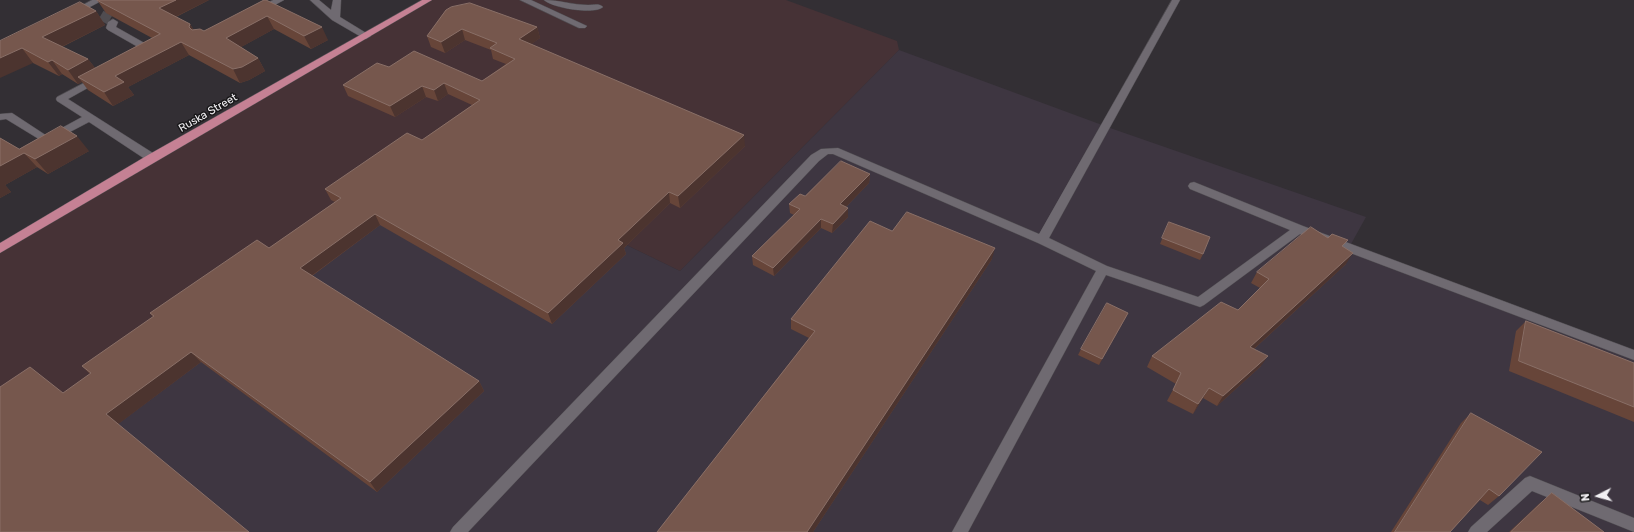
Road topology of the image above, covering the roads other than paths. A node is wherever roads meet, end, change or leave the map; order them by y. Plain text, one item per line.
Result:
1 (99, 0) edge
2 (280, 0) edge
3 (314, 0) edge
4 (337, 0) edge
5 (428, 0) edge
6 (524, 0) edge
7 (548, 0) edge
8 (1176, 0) edge
9 (86, 6) junction
10 (599, 8) dead end
11 (96, 12) tunnel mouth
12 (254, 13) edge
13 (64, 16) edge
14 (335, 18) junction
15 (113, 22) tunnel mouth
16 (582, 26) dead end
17 (366, 36) junction
18 (138, 58) edge
19 (110, 73) edge
20 (0, 117) edge
21 (89, 118) junction
22 (152, 158) junction
23 (1194, 186) dead end
24 (1299, 229) junction
25 (1042, 240) junction
26 (0, 249) edge
27 (1104, 269) junction
28 (1634, 355) edge
29 (1634, 525) edge
30 (458, 532) edge
31 (960, 532) edge
32 (1476, 532) edge

1 - 9 lane
2 - 12 lane
3 - 14 lane
4 - 14 lane
5 - 17 main road, Ruska Street
6 - 16 lane
7 - 10 lane
8 - 25 lane
9 - 11 lane
9 - 13 lane
14 - 17 lane
15 - 18 lane
17 - 22 main road, Ruska Street
19 - 21 lane
20 - 21 lane
21 - 22 lane
22 - 26 main road, Ruska Street
23 - 24 lane
24 - 27 lane
24 - 28 lane
25 - 27 lane
25 - 30 lane
27 - 31 lane
29 - 32 lane

